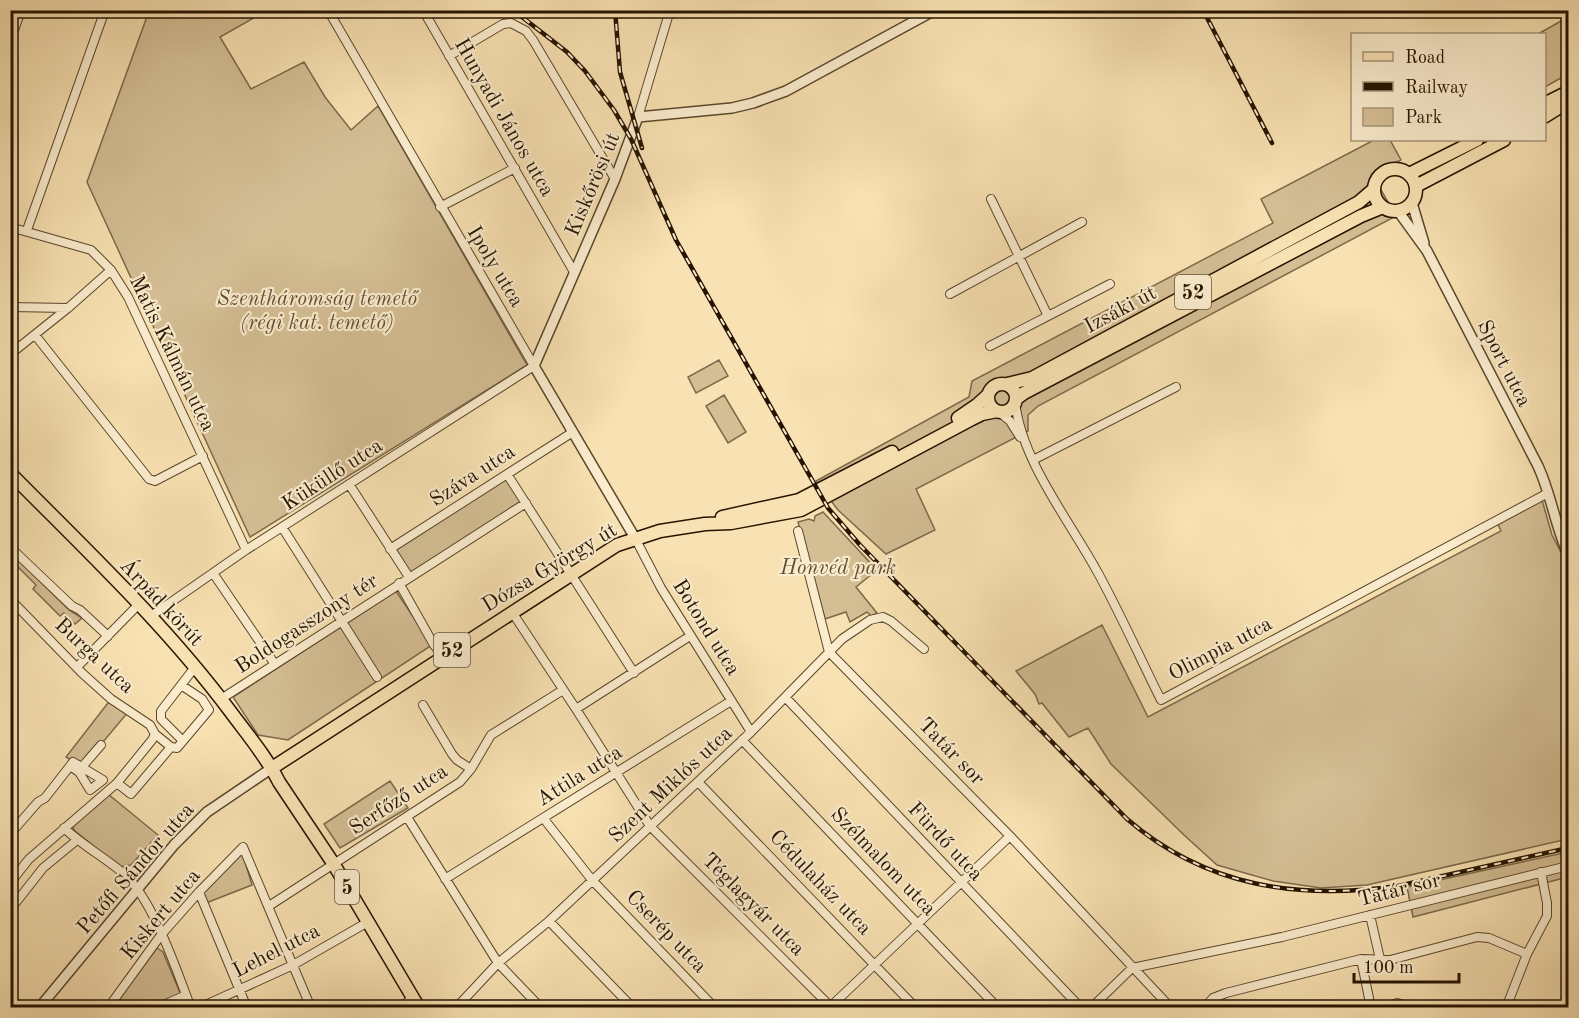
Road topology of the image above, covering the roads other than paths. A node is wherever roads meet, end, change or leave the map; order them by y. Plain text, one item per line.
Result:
1 (13, 10) edge
2 (21, 10) edge
3 (105, 10) edge
4 (328, 10) edge
5 (423, 10) edge
6 (670, 10) edge
7 (935, 10) edge
8 (10, 17) edge
9 (10, 42) edge
10 (449, 56) junction
11 (1569, 92) edge
12 (1569, 102) edge
13 (1546, 104) edge
14 (1546, 116) edge
15 (638, 117) junction
16 (1475, 141) edge
17 (1502, 141) edge
18 (514, 168) junction
19 (1409, 174) junction
20 (615, 178) junction
21 (1416, 186) junction
22 (1374, 189) junction
23 (991, 199) dead end
24 (1412, 202) junction
25 (440, 207) junction
26 (1383, 207) junction
27 (1398, 211) junction
28 (1082, 222) dead end
29 (10, 227) edge
30 (27, 230) junction
31 (1427, 251) junction
32 (1019, 256) junction
33 (111, 270) junction
34 (574, 272) junction
35 (1110, 284) dead end
36 (950, 294) dead end
37 (10, 307) edge
38 (68, 308) junction
39 (1048, 316) junction
40 (35, 335) junction
41 (990, 346) dead end
42 (10, 352) edge
43 (534, 366) junction
44 (1007, 384) junction
45 (1176, 387) dead end
46 (988, 395) junction
47 (1016, 400) junction
48 (998, 411) junction
49 (573, 432) junction
50 (1027, 448) junction
51 (203, 456) junction
52 (1033, 460) junction
53 (10, 473) edge
54 (507, 474) junction
55 (349, 484) junction
56 (1548, 493) junction
57 (526, 503) junction
58 (793, 507) junction
59 (282, 527) junction
60 (798, 531) dead end
61 (635, 538) junction
62 (10, 547) edge
63 (390, 549) junction
64 (246, 550) junction
65 (1569, 554) edge
66 (213, 573) junction
67 (570, 574) junction
68 (409, 577) junction
69 (399, 584) junction
70 (10, 599) edge
71 (139, 604) junction
72 (512, 612) junction
73 (151, 616) junction
74 (342, 620) junction
75 (108, 636) junction
76 (690, 636) junction
77 (924, 649) dead end
78 (829, 652) junction
79 (443, 656) junction
80 (274, 663) junction
81 (195, 667) junction
82 (77, 668) junction
83 (634, 673) junction
84 (377, 677) dead end
85 (181, 685) junction
86 (563, 690) junction
87 (786, 698) junction
88 (221, 699) junction
89 (731, 700) junction
90 (423, 705) dead end
91 (576, 709) junction
92 (751, 732) junction
93 (154, 737) junction
94 (742, 740) junction
95 (183, 741) junction
96 (101, 745) dead end
97 (171, 747) junction
98 (70, 766) junction
99 (82, 767) junction
100 (272, 768) junction
101 (471, 769) junction
102 (616, 773) junction
103 (698, 782) junction
104 (117, 783) junction
105 (407, 817) junction
106 (544, 819) junction
107 (650, 826) junction
108 (64, 828) junction
109 (10, 834) edge
110 (1011, 836) junction
111 (77, 840) junction
112 (27, 862) junction
113 (333, 863) junction
114 (1569, 866) edge
115 (40, 872) junction
116 (1541, 872) junction
117 (445, 879) junction
118 (592, 880) junction
119 (960, 882) junction
120 (10, 883) edge
121 (137, 889) junction
122 (199, 892) junction
123 (269, 906) junction
124 (10, 910) edge
125 (1370, 915) junction
126 (549, 921) junction
127 (368, 922) junction
128 (919, 922) junction
129 (161, 935) junction
130 (1527, 954) junction
131 (1361, 959) junction
132 (1380, 959) junction
133 (498, 963) junction
134 (293, 964) junction
135 (876, 964) junction
136 (1132, 968) junction
137 (239, 989) junction
138 (186, 995) junction
139 (417, 1002) edge
140 (830, 1007) edge
141 (39, 1008) edge
142 (108, 1008) edge
143 (157, 1008) edge
144 (191, 1008) edge
145 (199, 1008) edge
146 (247, 1008) edge
147 (311, 1008) edge
148 (400, 1008) edge
149 (456, 1008) edge
150 (541, 1008) edge
151 (633, 1008) edge
152 (715, 1008) edge
153 (916, 1008) edge
154 (998, 1008) edge
155 (1082, 1008) edge
156 (1091, 1008) edge
157 (1171, 1008) edge
158 (1204, 1008) edge
159 (1371, 1008) edge
160 (1385, 1008) edge
161 (1415, 1008) edge
162 (1506, 1008) edge

1 - 8 main road
2 - 9 street
3 - 30 street
4 - 25 street, Ipoly utca
5 - 10 street, Hunyadi János utca
6 - 15 street, Kiskőrösi út
7 - 15 street
10 - 18 street, Hunyadi János utca
10 - 20 street
11 - 13 main road
12 - 14 main road
15 - 20 street, Kiskőrösi út
16 - 19 main road
17 - 21 main road
18 - 25 street
18 - 34 street, Hunyadi János utca
19 - 21 main road
19 - 22 main road
20 - 34 street, Kiskőrösi út
21 - 24 main road
22 - 26 main road
22 - 44 main road, Izsáki út / 52
23 - 32 street
24 - 27 main road
24 - 31 street
25 - 43 street, Ipoly utca
26 - 27 main road
26 - 47 main road, Izsáki út / 52
27 - 31 street
28 - 32 street
29 - 30 street, Matis Kálmán utca
30 - 33 street, Matis Kálmán utca
31 - 56 street, Sport utca
32 - 36 street
32 - 39 street
33 - 38 street
33 - 51 street, Matis Kálmán utca
34 - 43 street, Kiskőrösi út
35 - 39 street
37 - 38 street
38 - 40 street
39 - 41 street
40 - 42 street
40 - 51 street, Matis Kálmán utca
43 - 49 street, Ipoly utca
43 - 55 street, Küküllő utca
44 - 46 main road, 52
44 - 47 main road
45 - 52 street
46 - 48 main road
46 - 58 main road, 52
47 - 48 main road, 52
47 - 50 street, Olimpia utca
48 - 50 street, Olimpia utca
48 - 58 main road, 52
49 - 54 street, Száva utca
49 - 61 street, Ipoly utca
50 - 52 street, Olimpia utca
51 - 64 street, Matis Kálmán utca
52 - 56 street, Olimpia utca
53 - 71 main road, Árpád körút / 5
54 - 57 street
54 - 63 street, Száva utca
55 - 59 street, Küküllő utca
55 - 63 street
56 - 65 street, Sport utca
57 - 67 street
57 - 68 street
58 - 61 main road, Dózsa György út / 52
59 - 64 street, Küküllő utca
59 - 74 street
60 - 78 street
61 - 67 main road, Dózsa György út / 52
61 - 76 street, Botond utca
62 - 75 street
63 - 68 street
64 - 66 street, Küküllő utca
66 - 73 street, Küküllő utca
66 - 80 street
67 - 72 main road, Dózsa György út / 52
67 - 83 street
68 - 69 street
69 - 74 street, Boldogasszony tér
69 - 79 street, Boldogasszony tér
70 - 82 street, Burga utca
71 - 73 main road, Árpád körút / 5
71 - 75 street
72 - 79 main road, Dózsa György út / 52
72 - 86 street, Téglagyár utca
73 - 81 main road, Árpád körút / 5
74 - 80 street, Boldogasszony tér
74 - 84 street
75 - 82 street
76 - 83 street
76 - 89 street, Botond utca
77 - 78 street, Szent Miklós utca
78 - 87 street, Szent Miklós utca
78 - 110 street, Tatár sor
79 - 100 main road, Dózsa György út / 52
80 - 88 street, Boldogasszony tér
81 - 85 street
81 - 88 main road, Árpád körút / 5
82 - 93 street, Burga utca
83 - 91 street
85 - 95 street
85 - 95 street
86 - 91 street, Téglagyár utca
86 - 101 street, Serfőző utca
87 - 92 street, Szent Miklós utca
87 - 119 street, Fürdő utca
88 - 100 main road, Árpád körút / 5
89 - 92 street, Botond utca
89 - 102 street, Attila utca
90 - 101 street
91 - 102 street, Téglagyár utca
92 - 94 street, Szent Miklós utca
93 - 97 street, Burga utca
93 - 104 street
94 - 103 street, Szent Miklós utca
94 - 128 street, Szélmalom utca
95 - 97 street
96 - 99 street
97 - 104 street
98 - 99 street
98 - 99 street
98 - 109 street
100 - 113 main road, 5
100 - 121 street, Petőfi Sándor utca
101 - 105 street, Serfőző utca
102 - 106 street, Attila utca
102 - 107 street, Téglagyár utca
103 - 107 street, Szent Miklós utca
103 - 135 street, Cédulaház utca
104 - 108 street
105 - 113 street, Serfőző utca
105 - 117 street
106 - 117 street, Attila utca
106 - 118 street, Cserép utca
107 - 118 street, Szent Miklós utca
107 - 140 street, Téglagyár utca
108 - 111 street
108 - 112 street
110 - 119 street
110 - 136 street, Tatár sor
111 - 115 street
111 - 121 street
112 - 115 street
112 - 120 street
113 - 123 street, Serfőző utca
113 - 127 main road, 5
114 - 116 street, Tatár sor
115 - 124 street
116 - 125 street, Tatár sor
116 - 130 street
117 - 133 street
118 - 126 street, Szent Miklós utca
118 - 152 street, Cserép utca
119 - 128 street
119 - 155 street, Fürdő utca
121 - 129 street
121 - 141 street, Petőfi Sándor utca
122 - 123 street, Kiskert utca
122 - 129 street, Kiskert utca
122 - 137 street
123 - 134 street
125 - 132 street
125 - 136 street, Tatár sor
126 - 133 street, Szent Miklós utca
126 - 151 street
127 - 134 street, Lehel utca
127 - 139 main road, 5
128 - 135 street
128 - 154 street, Szélmalom utca
129 - 138 street
129 - 142 street, Kiskert utca
130 - 132 street
130 - 162 street
131 - 132 street
131 - 158 street
131 - 159 street
133 - 149 street, Szent Miklós utca
133 - 150 street
134 - 137 street, Lehel utca
134 - 147 street
135 - 140 street
135 - 153 street, Cédulaház utca
136 - 156 street
136 - 157 street, Tatár sor
137 - 145 street, Lehel utca
137 - 146 street
138 - 143 street
138 - 144 street
139 - 148 street
160 - 161 street

